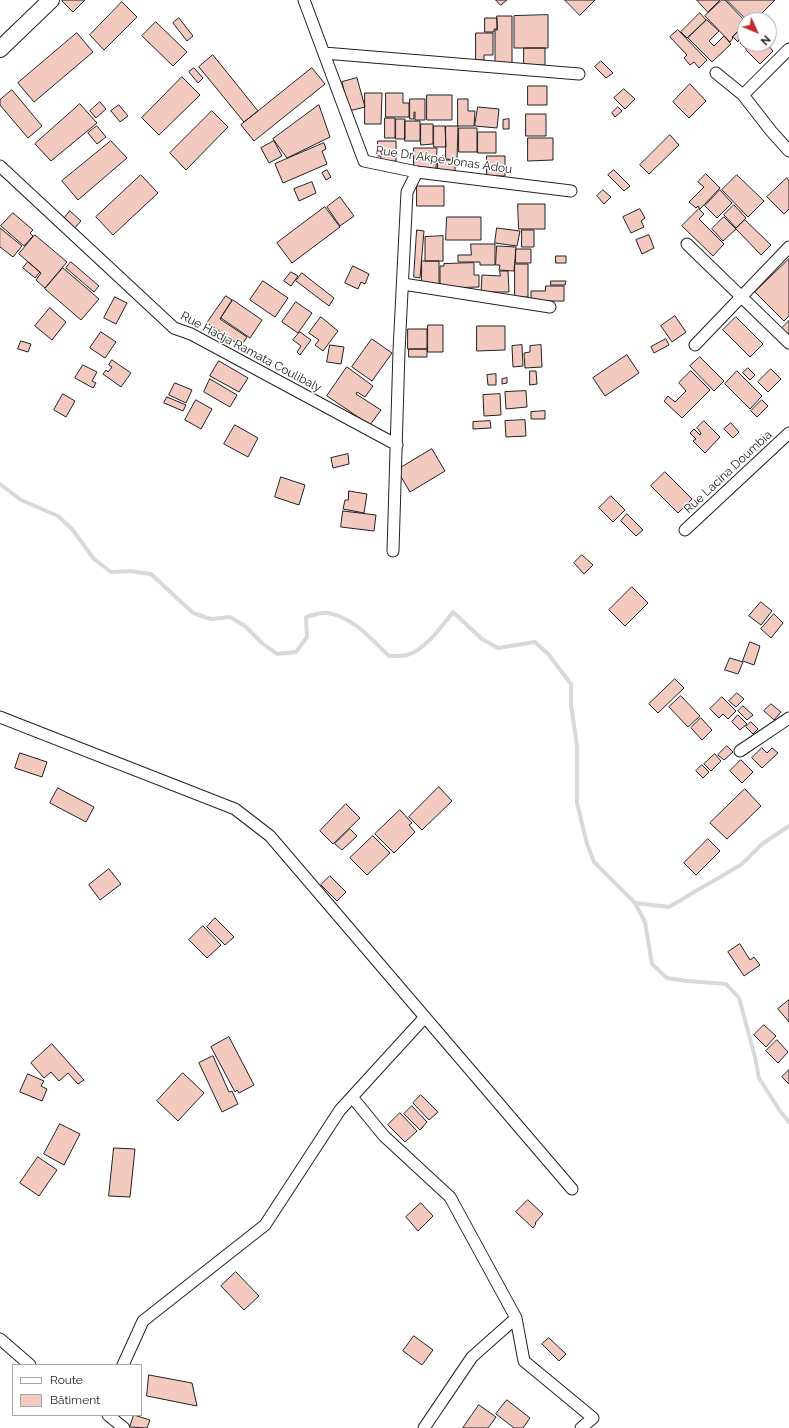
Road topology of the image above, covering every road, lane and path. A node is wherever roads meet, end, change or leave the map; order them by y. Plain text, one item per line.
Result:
1 (51, 0) edge
2 (304, 0) edge
3 (0, 49) edge
4 (789, 49) edge
5 (324, 53) junction
6 (716, 73) dead end
7 (580, 74) dead end
8 (743, 95) junction
9 (789, 151) edge
10 (0, 166) edge
11 (417, 172) junction
12 (571, 191) dead end
13 (687, 244) dead end
14 (789, 247) edge
15 (403, 284) junction
16 (742, 297) junction
17 (550, 307) dead end
18 (789, 343) edge
19 (695, 345) dead end
20 (789, 433) edge
21 (397, 445) junction
22 (685, 530) dead end
23 (393, 551) dead end
24 (0, 717) edge
25 (789, 718) edge
26 (740, 751) dead end
27 (425, 1017) junction
28 (352, 1097) junction
29 (572, 1189) dead end
30 (516, 1318) junction
31 (0, 1339) edge
32 (29, 1364) edge
33 (122, 1364) edge
34 (109, 1416) edge
35 (124, 1428) edge
36 (424, 1428) edge
37 (581, 1428) edge

1 - 3 street
2 - 5 street, Rue Dr Akpé Jonas Adou
4 - 8 street
5 - 7 street
5 - 11 street, Rue Dr Akpé Jonas Adou
6 - 8 street
8 - 9 street
10 - 21 street, Rue Hadja Ramata Coulibaly
11 - 12 street, Rue Dr Akpé Jonas Adou
11 - 15 street
13 - 16 street
14 - 16 street
15 - 17 street
15 - 21 street
16 - 18 street
16 - 19 street
20 - 22 street, Rue Lacina Doumbia
21 - 23 street
24 - 27 street
25 - 26 street
27 - 28 street
27 - 29 street
28 - 30 street
28 - 33 street
30 - 36 street
30 - 37 street
31 - 32 street
34 - 35 street

